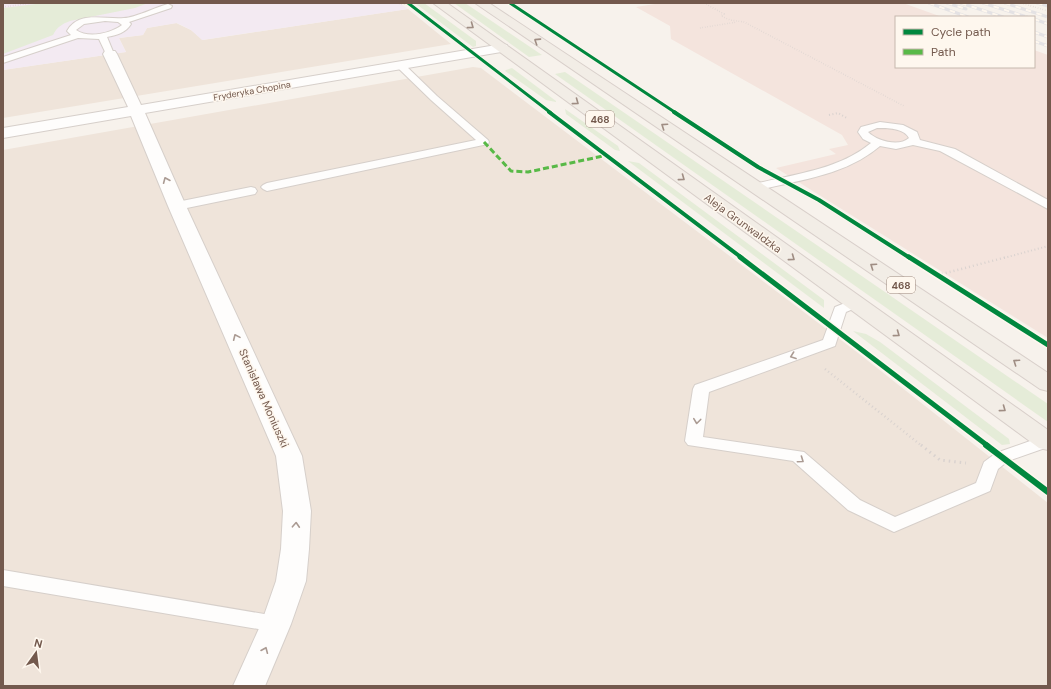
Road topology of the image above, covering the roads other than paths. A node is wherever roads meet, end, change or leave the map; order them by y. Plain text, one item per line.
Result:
1 (439, 3) edge
2 (481, 3) edge
3 (168, 6) dead end
4 (124, 22) junction
5 (78, 35) junction
6 (102, 36) junction
7 (502, 48) junction
8 (110, 54) joint
9 (3, 60) edge
10 (400, 65) junction
11 (136, 111) junction
12 (3, 133) edge
13 (913, 142) junction
14 (878, 143) junction
15 (267, 187) dead end
16 (755, 187) junction
17 (251, 191) dead end
18 (1048, 205) edge
19 (177, 206) junction
20 (855, 304) junction
21 (1048, 384) edge
22 (1048, 441) edge
23 (3, 578) edge
24 (276, 624) junction
25 (249, 686) edge

1 -> 7 main road, Aleja Grunwaldzka / 468
16 -> 2 main road, 468
3 - 4 lane
4 - 5 lane
4 - 6 lane
5 - 6 lane
5 - 9 lane
6 - 8 lane
7 - 10 street, Fryderyka Chopina
7 -> 20 main road, Aleja Grunwaldzka / 468
8 - 11 street, Stanisława Moniuszki
10 - 11 street, Fryderyka Chopina
10 - 15 lane
11 - 12 street, Fryderyka Chopina
19 -> 11 street, Stanisława Moniuszki
13 - 14 lane
13 - 14 lane
13 - 18 lane
14 - 16 lane
21 -> 16 main road, 468
17 - 19 lane
24 -> 19 street, Stanisława Moniuszki
20 -> 22 main road, Aleja Grunwaldzka / 468
20 -> 22 lane
23 - 24 lane
25 -> 24 street, Stanisława Moniuszki

